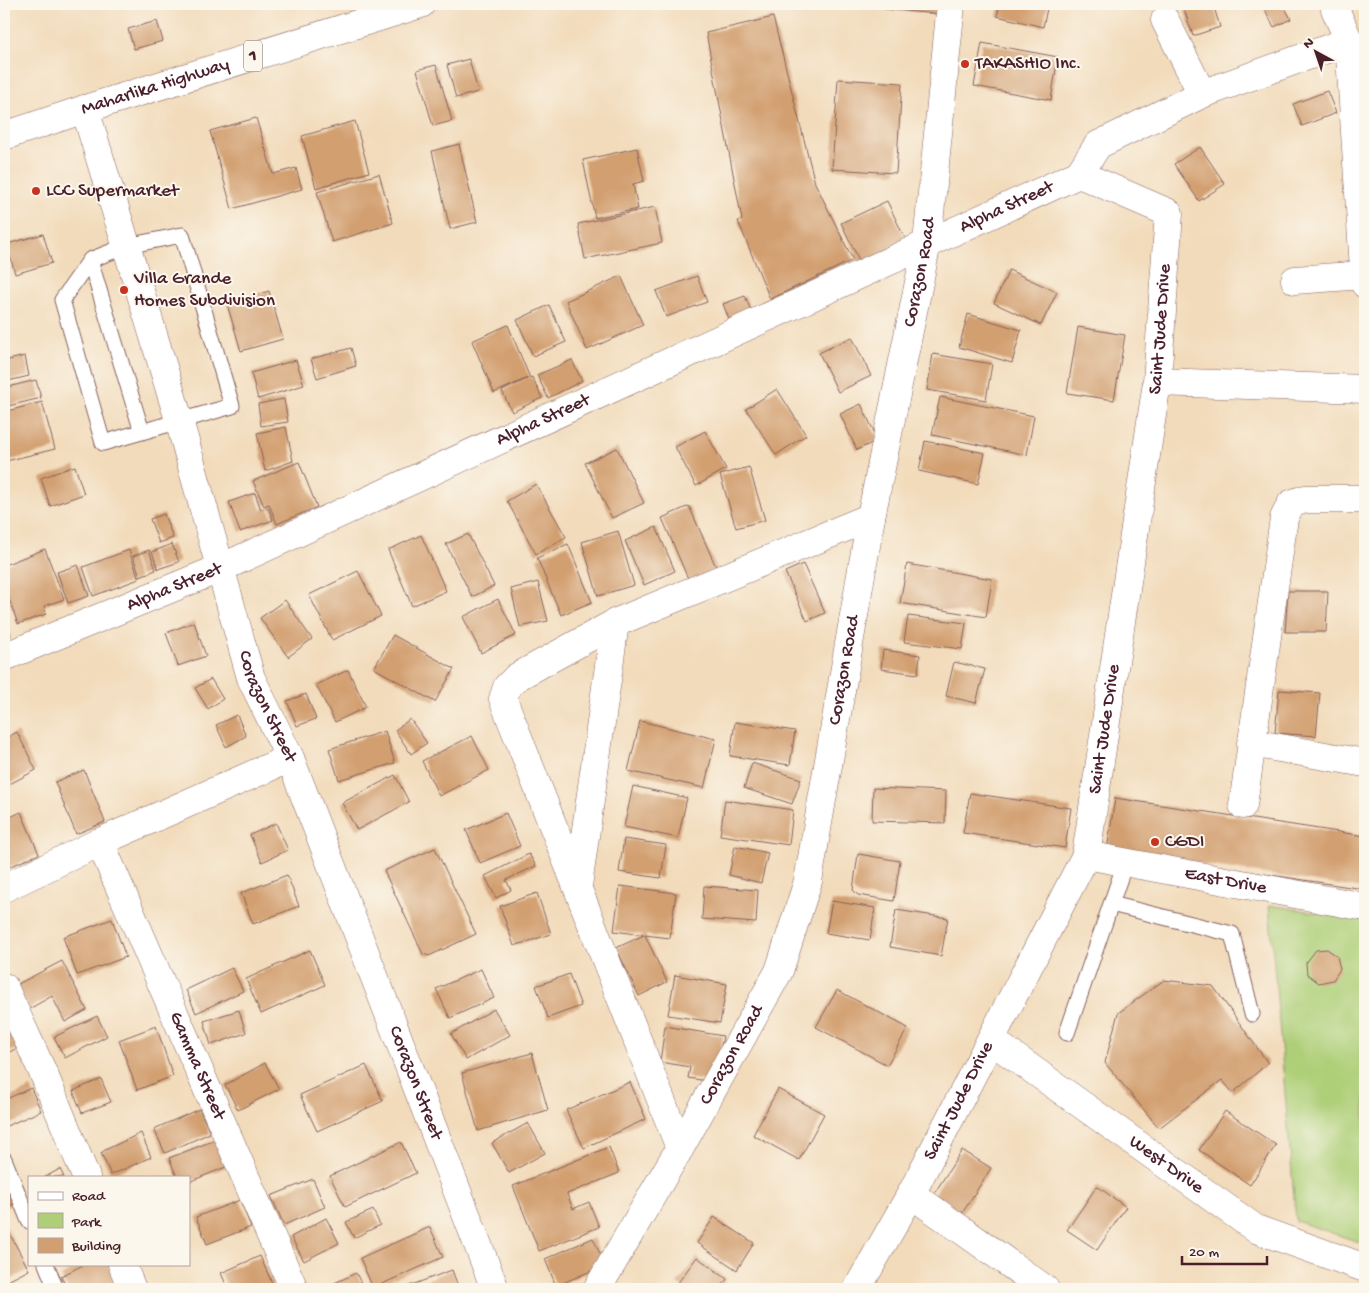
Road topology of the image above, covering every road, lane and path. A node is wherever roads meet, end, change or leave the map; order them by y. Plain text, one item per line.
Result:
1 (421, 4) edge
2 (951, 4) edge
3 (1335, 9) dead end
4 (1166, 20) dead end
5 (1349, 41) junction
6 (1202, 94) junction
7 (85, 109) junction
8 (4, 136) edge
9 (1079, 174) junction
10 (927, 242) junction
11 (126, 246) junction
12 (90, 260) junction
13 (1295, 280) dead end
14 (1365, 280) edge
15 (1157, 382) junction
16 (1365, 389) edge
17 (178, 420) junction
18 (142, 432) junction
19 (1365, 499) edge
20 (871, 517) junction
21 (221, 568) junction
22 (615, 622) junction
23 (4, 657) edge
24 (1252, 743) junction
25 (290, 758) junction
26 (1365, 763) edge
27 (1243, 805) dead end
28 (100, 842) junction
29 (1086, 855) junction
30 (1125, 862) junction
31 (4, 888) edge
32 (578, 888) junction
33 (1111, 904) junction
34 (1365, 906) edge
35 (4, 988) edge
36 (1252, 1014) dead end
37 (1067, 1033) dead end
38 (991, 1040) junction
39 (680, 1148) junction
40 (4, 1159) edge
41 (86, 1176) edge
42 (911, 1194) junction
43 (28, 1219) edge
44 (47, 1266) edge
45 (123, 1266) edge
46 (1359, 1266) edge
47 (56, 1289) edge
48 (132, 1289) edge
49 (294, 1289) edge
50 (495, 1289) edge
51 (597, 1289) edge
52 (857, 1289) edge
53 (1045, 1289) edge

1 - 7 street, Maharlika Highway / 1
2 - 10 street, Corazon Road
3 - 5 street
4 - 6 street
5 - 6 street
5 - 14 street
6 - 9 street
7 - 8 street, Maharlika Highway / 1
7 - 11 street, Corazon Street
9 - 10 street, Alpha Street
9 - 15 street, Saint Jude Drive
10 - 20 street, Corazon Road
10 - 21 street, Alpha Street
11 - 12 lane
11 - 17 street, Corazon Street
11 - 17 lane
12 - 18 lane
12 - 18 lane
13 - 14 street
15 - 16 street
15 - 29 street, Saint Jude Drive
17 - 18 lane
17 - 21 street, Corazon Street
19 - 24 street
20 - 22 street
20 - 39 street, Corazon Road
21 - 23 street, Alpha Street
21 - 25 street, Corazon Street
22 - 32 street
22 - 32 street
24 - 26 street
24 - 27 street
25 - 28 street
25 - 50 street, Corazon Street
28 - 31 street
28 - 49 street, Gamma Street
29 - 30 street, East Drive
29 - 38 street, Saint Jude Drive
30 - 33 lane
30 - 34 street, East Drive
32 - 39 street
33 - 36 lane
33 - 37 lane
35 - 41 street
38 - 42 street, Saint Jude Drive
38 - 46 street, West Drive
39 - 51 street, Corazon Road
40 - 43 lane
42 - 52 street, Saint Jude Drive
42 - 53 street
44 - 47 lane
45 - 48 street

